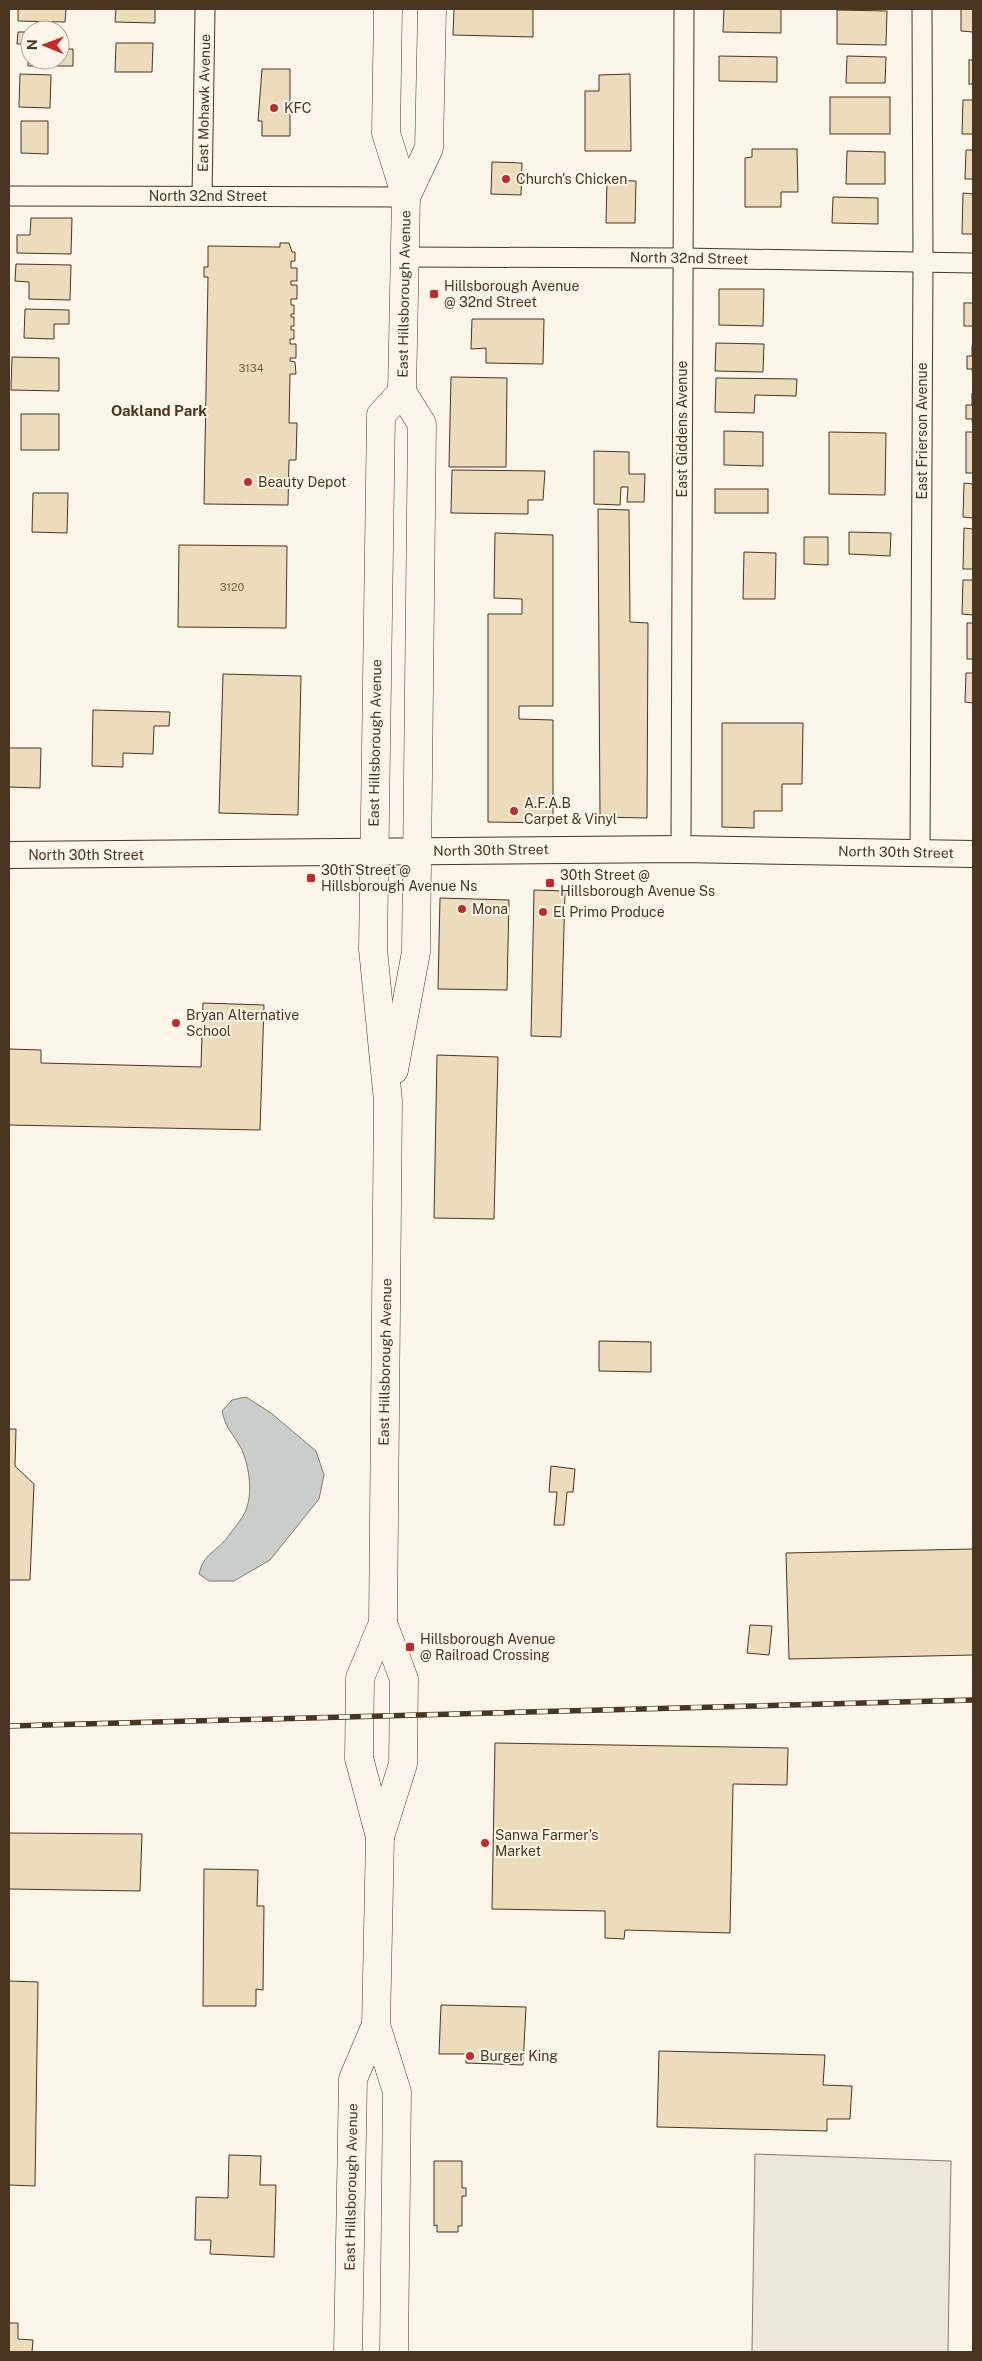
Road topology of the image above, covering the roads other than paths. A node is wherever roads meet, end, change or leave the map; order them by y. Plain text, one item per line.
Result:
1 (205, 9) edge
2 (388, 9) edge
3 (432, 9) edge
4 (684, 9) edge
5 (922, 9) edge
6 (9, 196) edge
7 (202, 196) junction
8 (406, 197) junction
9 (405, 257) junction
10 (683, 258) junction
11 (923, 262) junction
12 (973, 263) edge
13 (402, 392) junction
14 (681, 849) junction
15 (418, 851) junction
16 (373, 853) junction
17 (920, 853) junction
18 (973, 854) edge
19 (9, 855) edge
20 (388, 1101) junction
21 (383, 1623) junction
22 (380, 1838) junction
23 (376, 2026) junction
24 (348, 2352) edge
25 (394, 2352) edge

1 - 7 street, East Mohawk Avenue
2 - 8 main road, East Hillsborough Avenue
3 - 8 main road, East Hillsborough Avenue
4 - 10 street, East Giddens Avenue
5 - 11 street, East Frierson Avenue
6 - 7 street, North 32nd Street
7 - 8 street, North 32nd Street
8 - 9 main road, East Hillsborough Avenue
9 - 10 street, North 32nd Street
9 - 13 main road, East Hillsborough Avenue
10 - 11 street, North 32nd Street
10 - 14 street, East Giddens Avenue
11 - 12 street, North 32nd Street
11 - 17 street, East Frierson Avenue
13 - 15 main road, East Hillsborough Avenue
13 - 16 main road, East Hillsborough Avenue
14 - 15 street, North 30th Street
14 - 17 street, North 30th Street
15 - 16 street, North 30th Street
15 - 20 main road, East Hillsborough Avenue
16 - 19 street, North 30th Street
16 - 20 main road, East Hillsborough Avenue
17 - 18 street, North 30th Street
20 - 21 main road, East Hillsborough Avenue
21 - 22 main road, East Hillsborough Avenue
21 - 22 main road, East Hillsborough Avenue
22 - 23 main road, East Hillsborough Avenue
23 - 24 main road, East Hillsborough Avenue
23 - 25 main road, East Hillsborough Avenue

